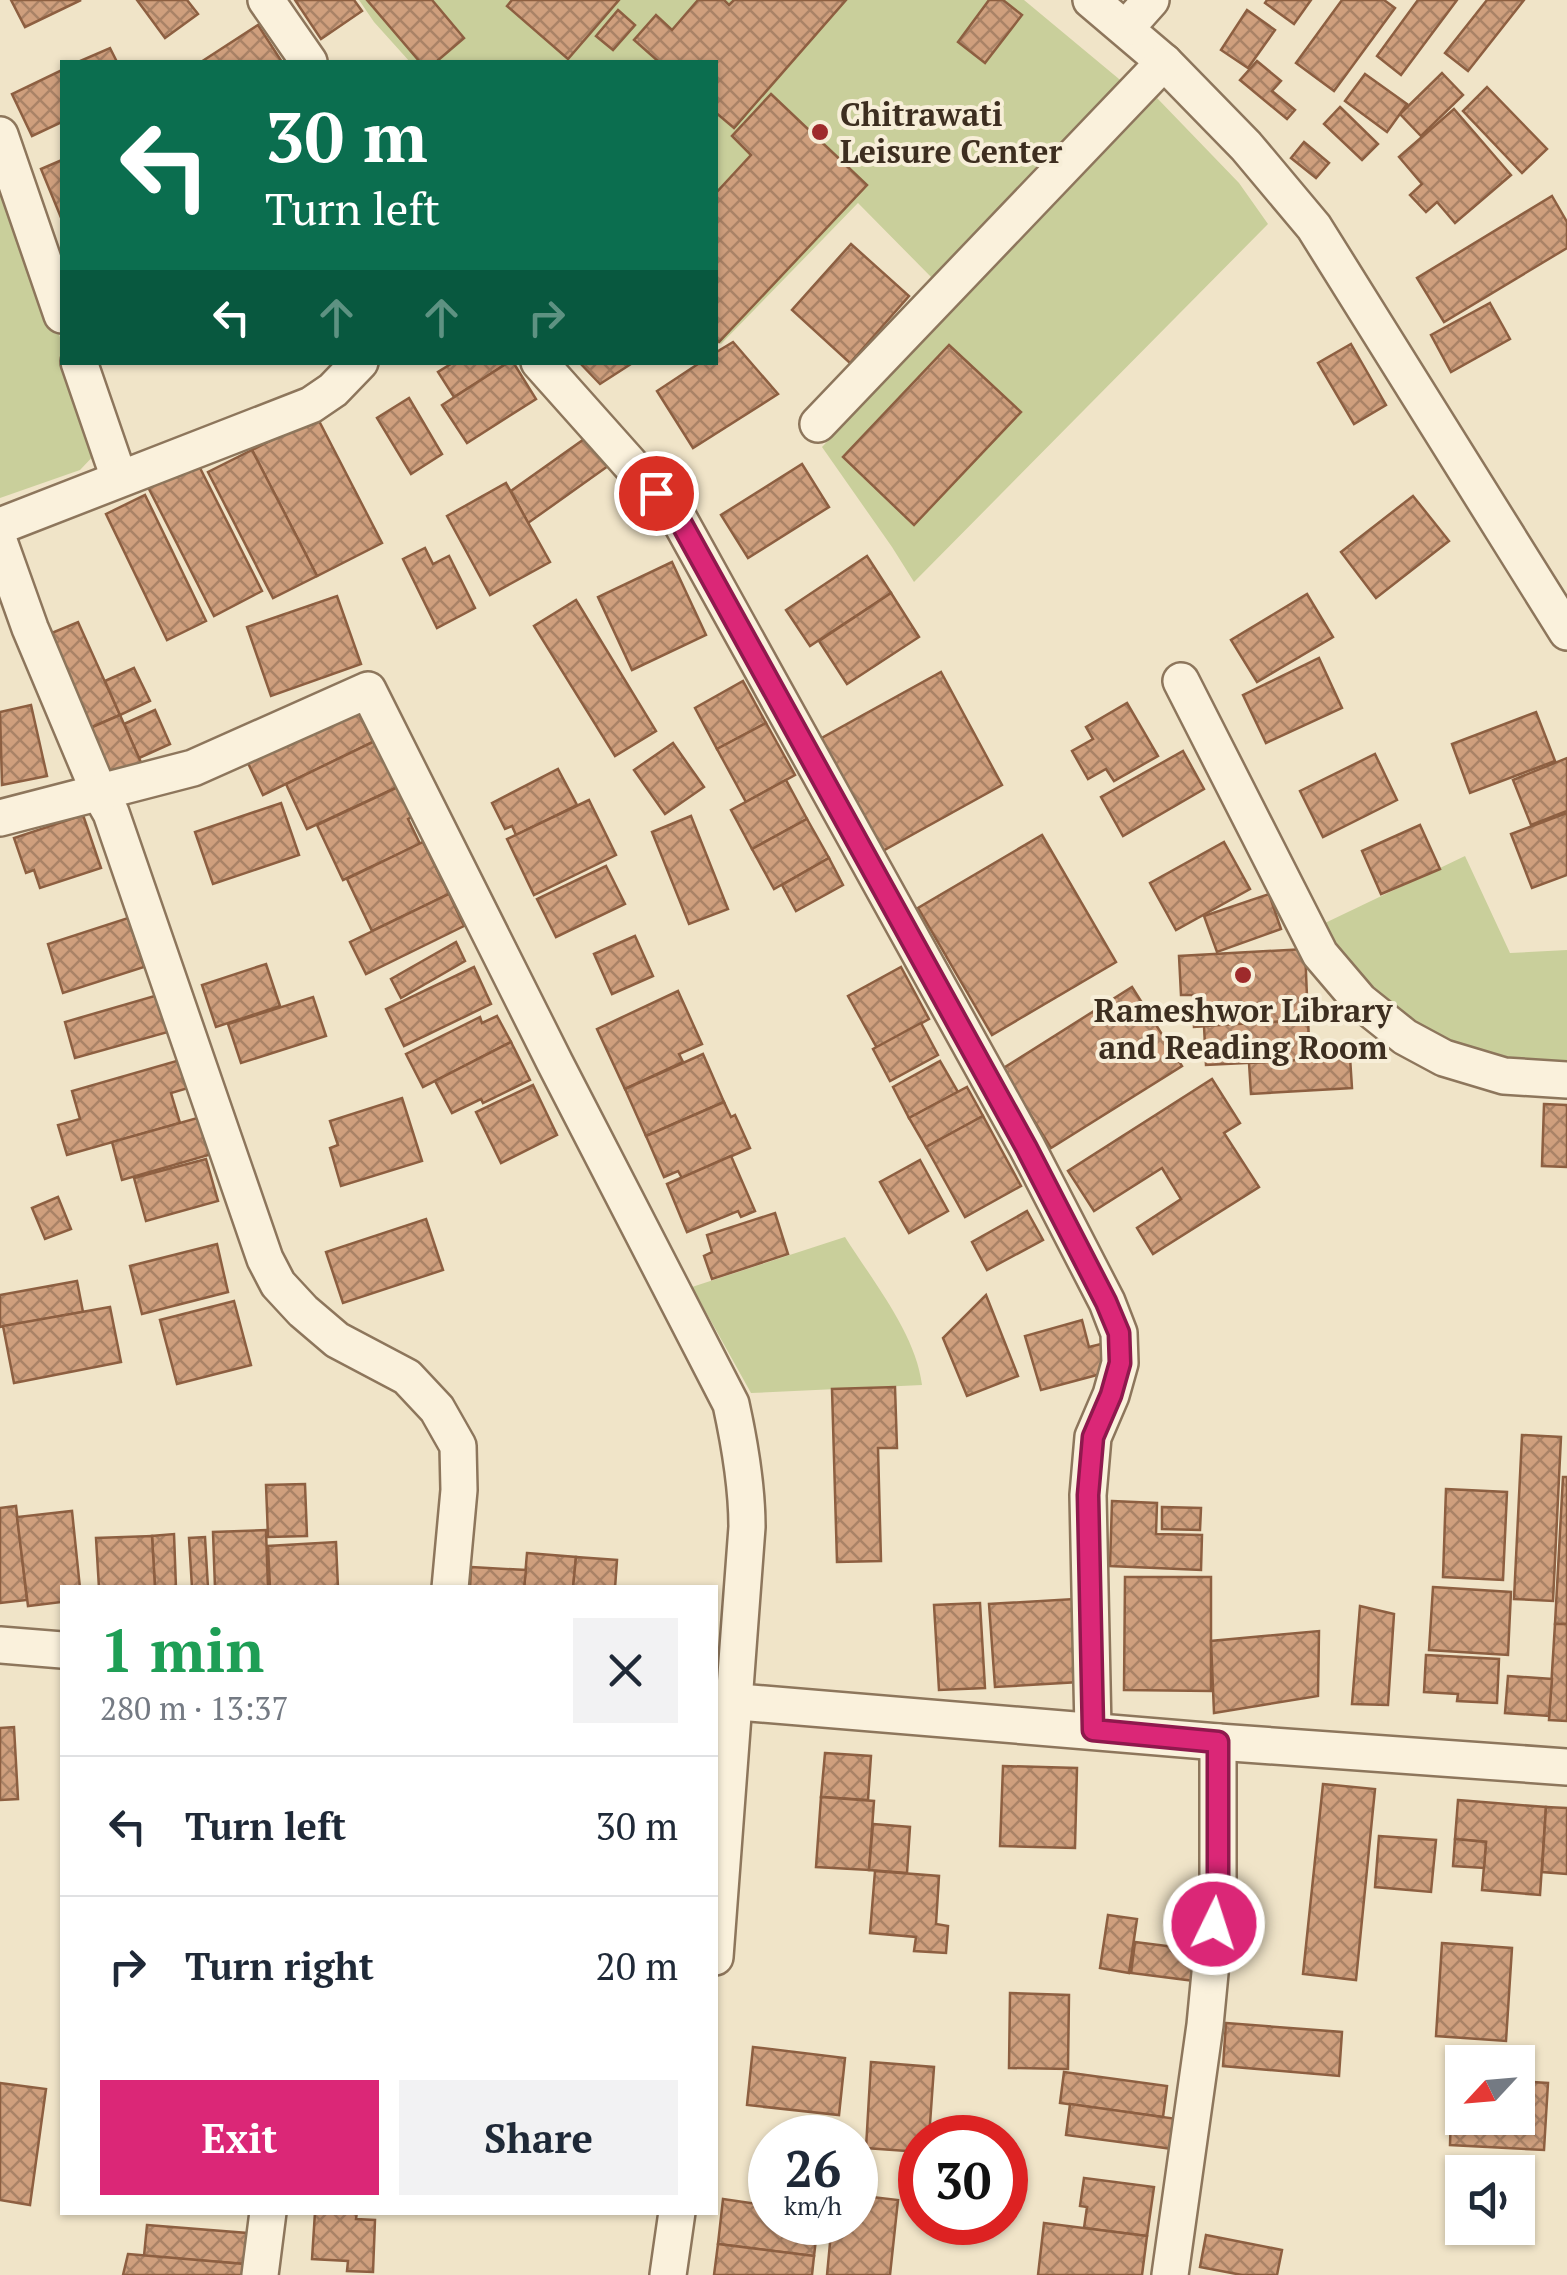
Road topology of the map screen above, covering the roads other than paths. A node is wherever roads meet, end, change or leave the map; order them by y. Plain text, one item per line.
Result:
1 (266, 0) edge
2 (1091, 0) edge
3 (1151, 0) edge
4 (1126, 28) junction
5 (308, 60) edge
6 (1164, 62) junction
7 (0, 135) edge
8 (60, 309) edge
9 (80, 365) edge
10 (357, 365) edge
11 (542, 365) edge
12 (818, 424) dead end
13 (119, 478) junction
14 (0, 526) edge
15 (0, 544) edge
16 (1567, 632) edge
17 (1181, 681) dead end
18 (100, 792) junction
19 (0, 818) edge
20 (1567, 1080) edge
21 (450, 1585) edge
22 (0, 1645) edge
23 (60, 1650) edge
24 (724, 1701) edge
25 (1093, 1730) junction
26 (1218, 1742) junction
27 (1567, 1767) edge
28 (718, 1871) edge
29 (268, 2215) edge
30 (677, 2215) edge
31 (260, 2275) edge
32 (668, 2275) edge
33 (1170, 2275) edge

1 - 5 street
2 - 4 street
3 - 4 street
4 - 6 street
6 - 12 street
6 - 16 street
7 - 8 street
9 - 13 street
10 - 13 street
11 - 25 street
13 - 14 street
15 - 18 street
17 - 20 street
18 - 19 street
18 - 21 street
18 - 24 street
22 - 23 street
24 - 25 street
24 - 28 street
25 - 26 street
26 - 27 street
26 - 33 street
29 - 31 street
30 - 32 street

